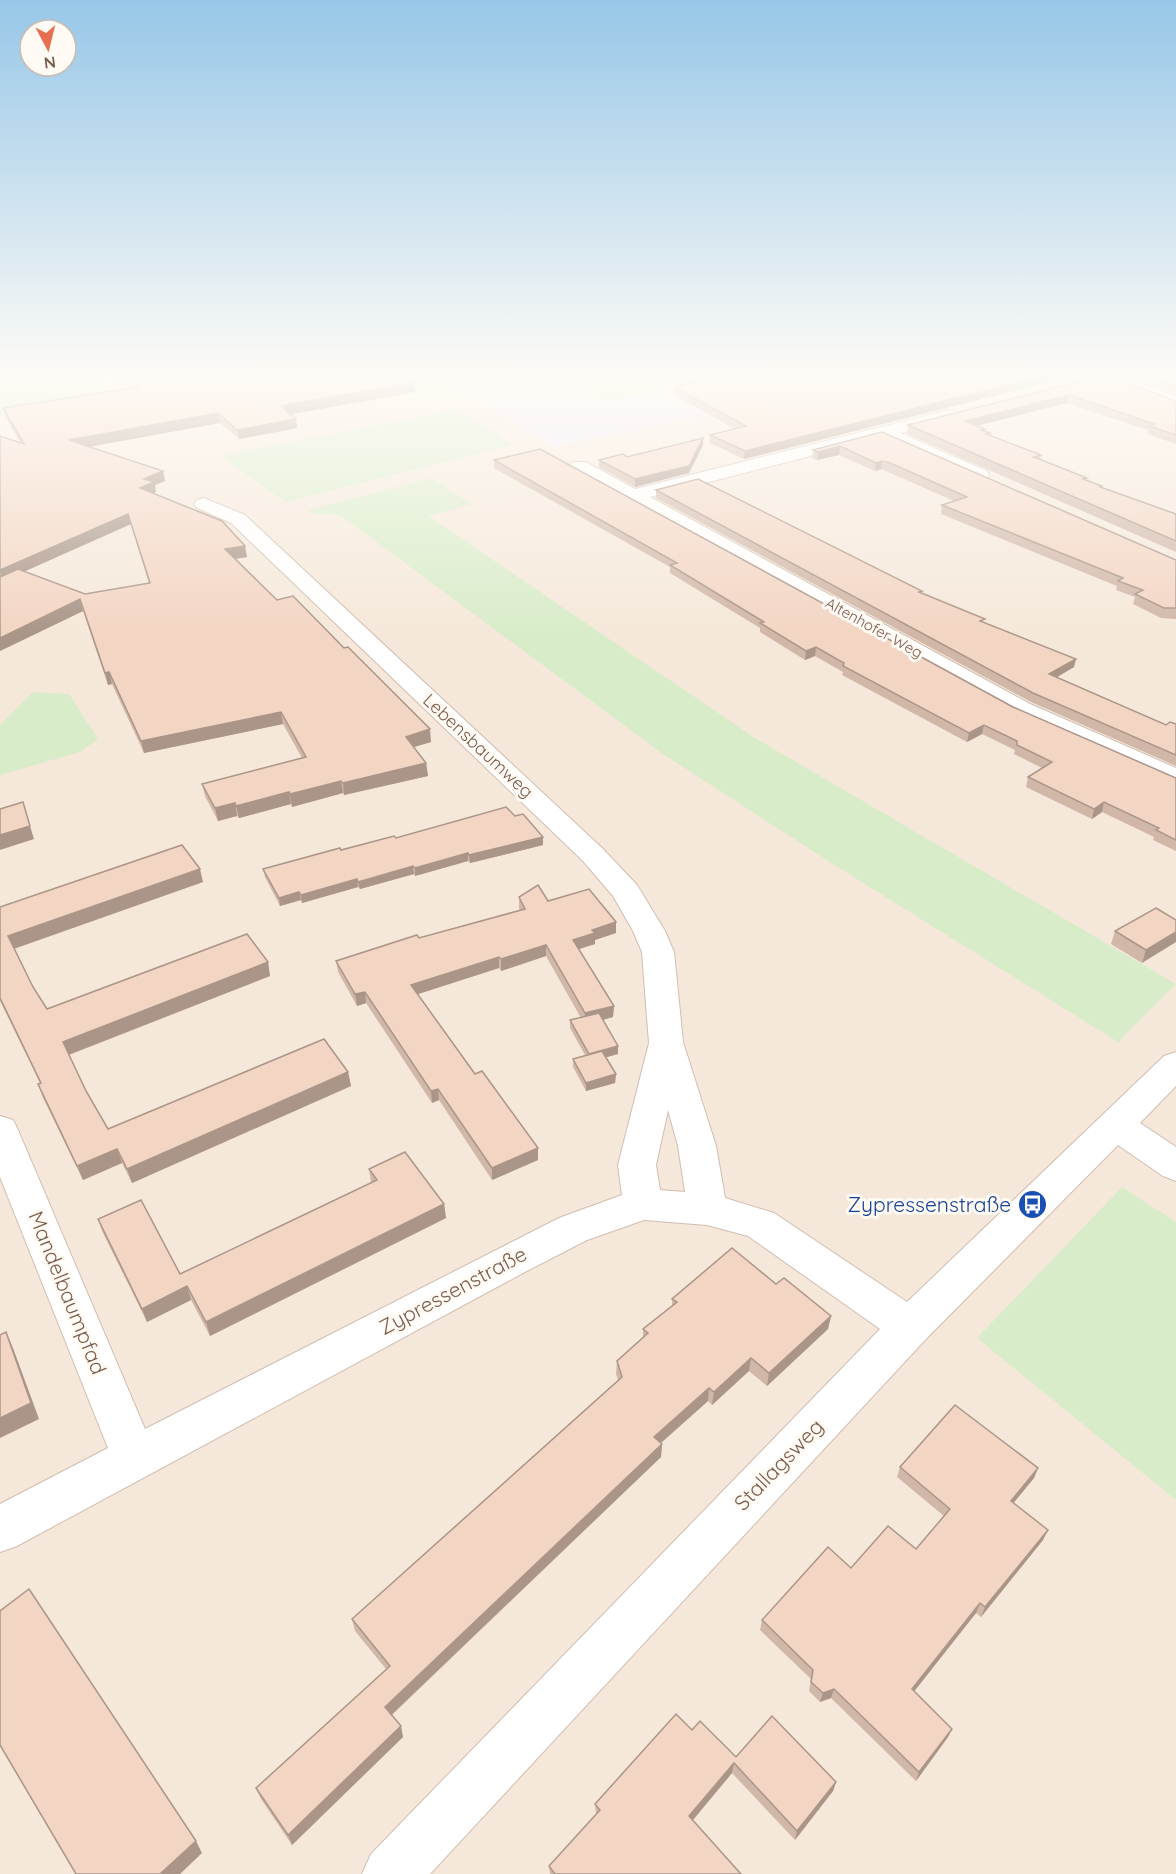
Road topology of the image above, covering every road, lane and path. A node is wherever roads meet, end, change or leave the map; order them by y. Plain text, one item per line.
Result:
1 (771, 460) edge
2 (947, 460) edge
3 (579, 466) dead end
4 (1002, 485) edge
5 (635, 495) junction
6 (204, 504) dead end
7 (1176, 778) edge
8 (666, 1042) junction
9 (1176, 1065) edge
10 (1115, 1125) junction
11 (0, 1130) edge
12 (1176, 1166) edge
13 (643, 1204) junction
14 (707, 1209) junction
15 (910, 1327) junction
16 (134, 1458) junction
17 (0, 1529) edge
18 (391, 1874) edge

1 - 5 street
2 - 4 street
3 - 5 street, Altenhofer Weg
5 - 7 street, Altenhofer Weg
6 - 8 street, Lebensbaumweg
8 - 13 street, Lebensbaumweg
8 - 14 street, Lebensbaumweg
9 - 10 street, Stallagsweg
10 - 12 street
10 - 15 street, Stallagsweg
11 - 16 street, Mandelbaumpfad
13 - 14 street, Zypressenstraße
13 - 16 street, Zypressenstraße
14 - 15 street, Zypressenstraße
15 - 18 street, Stallagsweg
16 - 17 street, Zypressenstraße

